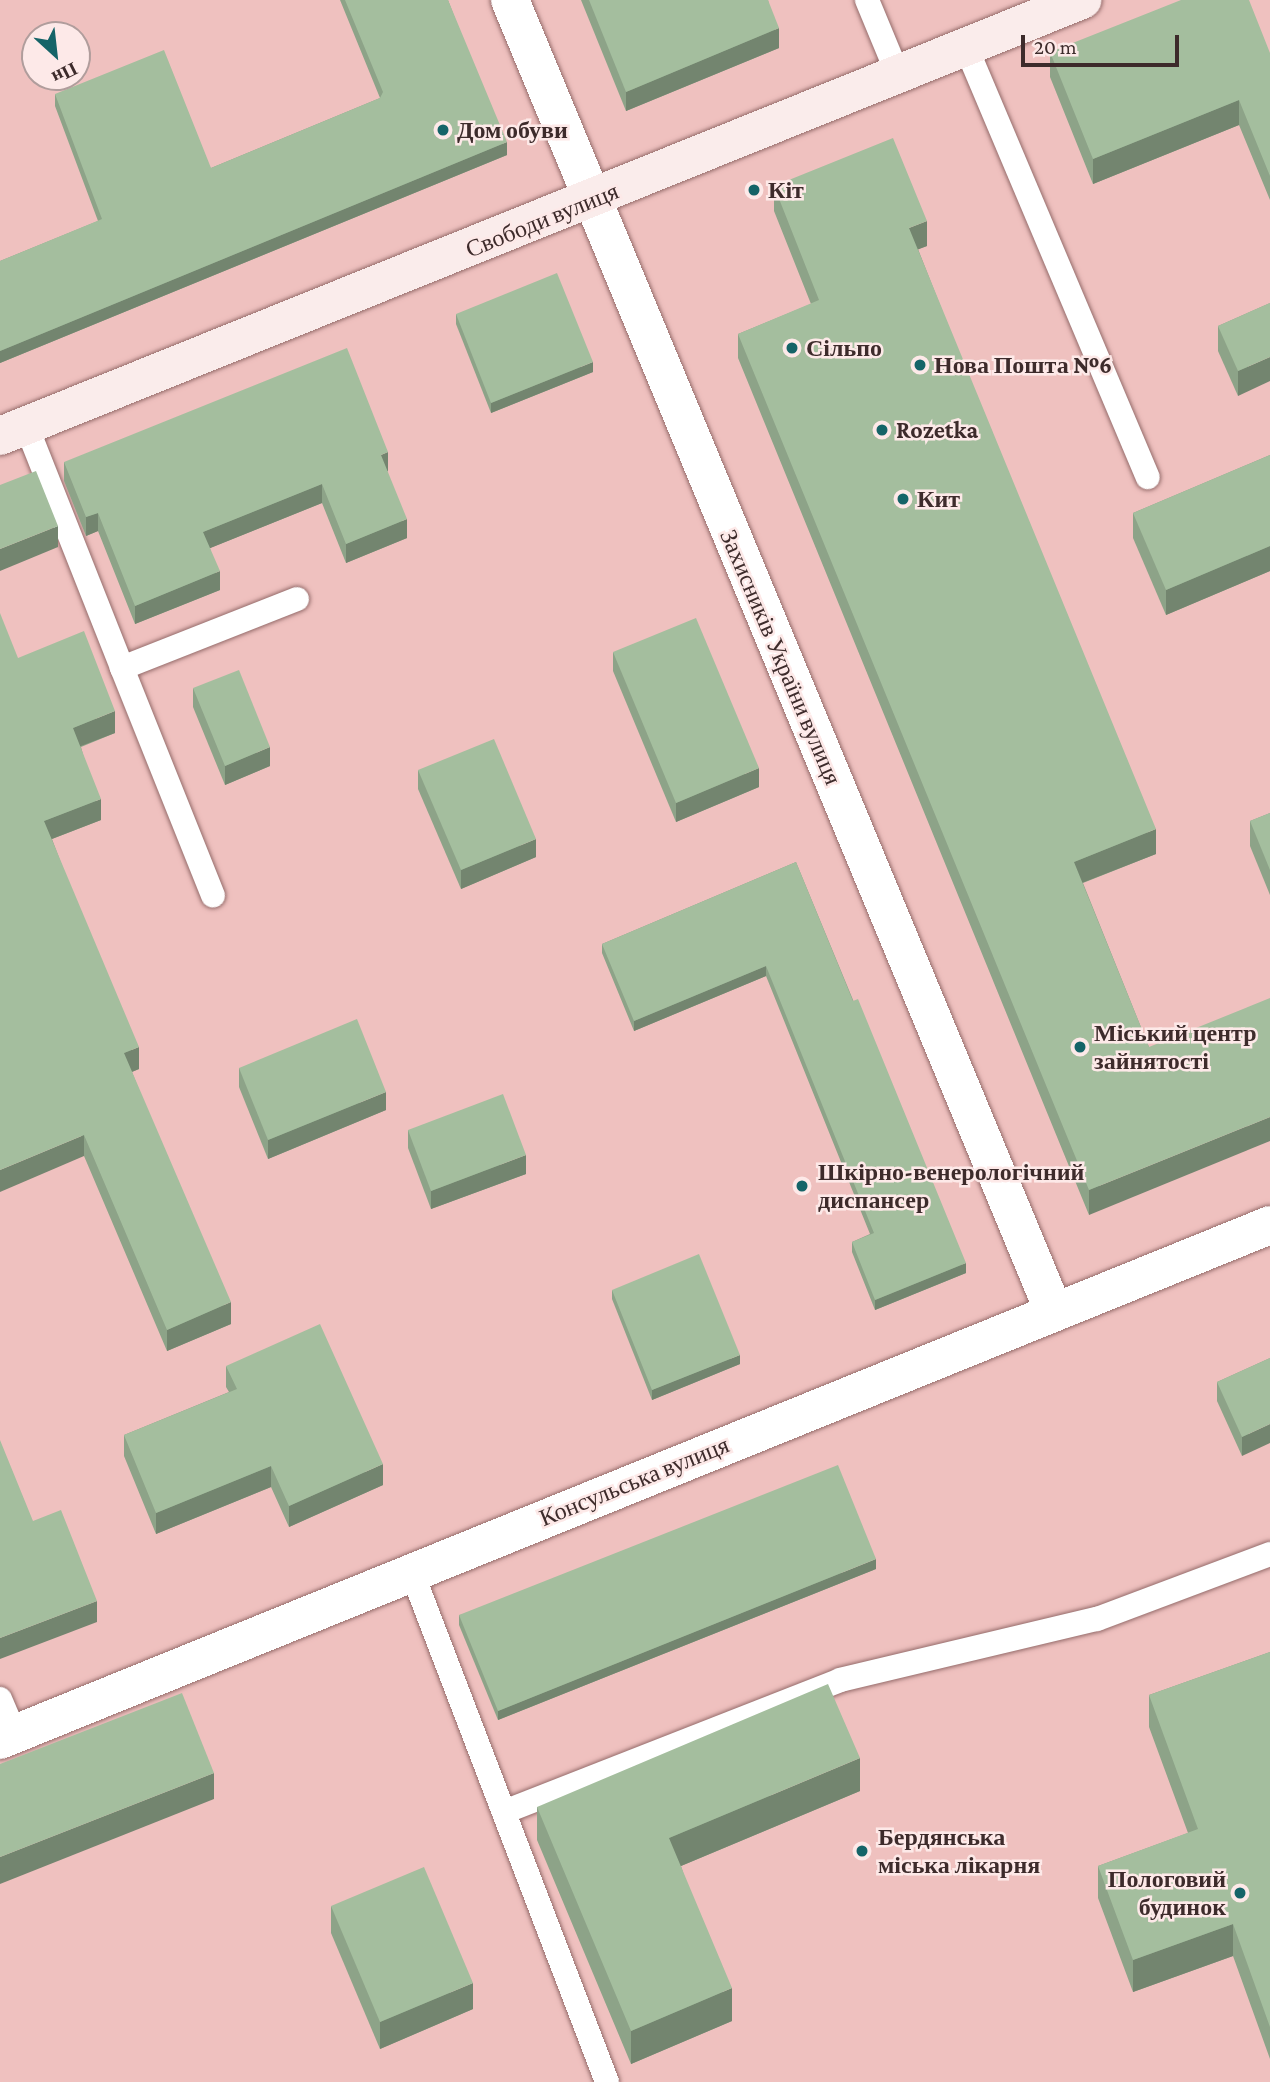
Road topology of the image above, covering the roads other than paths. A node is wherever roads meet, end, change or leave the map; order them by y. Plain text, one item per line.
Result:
1 (510, 0) edge
2 (867, 0) edge
3 (1082, 0) edge
4 (966, 47) junction
5 (898, 75) junction
6 (592, 201) junction
7 (13, 430) edge
8 (1148, 477) dead end
9 (297, 599) dead end
10 (122, 668) junction
11 (213, 896) dead end
12 (1270, 1225) edge
13 (1054, 1312) junction
14 (1270, 1554) edge
15 (411, 1570) junction
16 (0, 1699) edge
17 (7, 1737) edge
18 (504, 1812) junction
19 (607, 2082) edge

1 - 6 street, Захисників України вулиця
2 - 5 lane
3 - 4 main road, Свободи вулиця
4 - 5 main road, Свободи вулиця
4 - 8 lane
5 - 6 main road, Свободи вулиця
6 - 7 main road, Свободи вулиця
6 - 13 street, Захисників України вулиця
7 - 10 lane
9 - 10 lane
10 - 11 lane
12 - 13 street, Консульська вулиця
13 - 15 street, Консульська вулиця
14 - 18 lane
15 - 17 street, Консульська вулиця
15 - 18 lane
16 - 17 lane
18 - 19 lane

